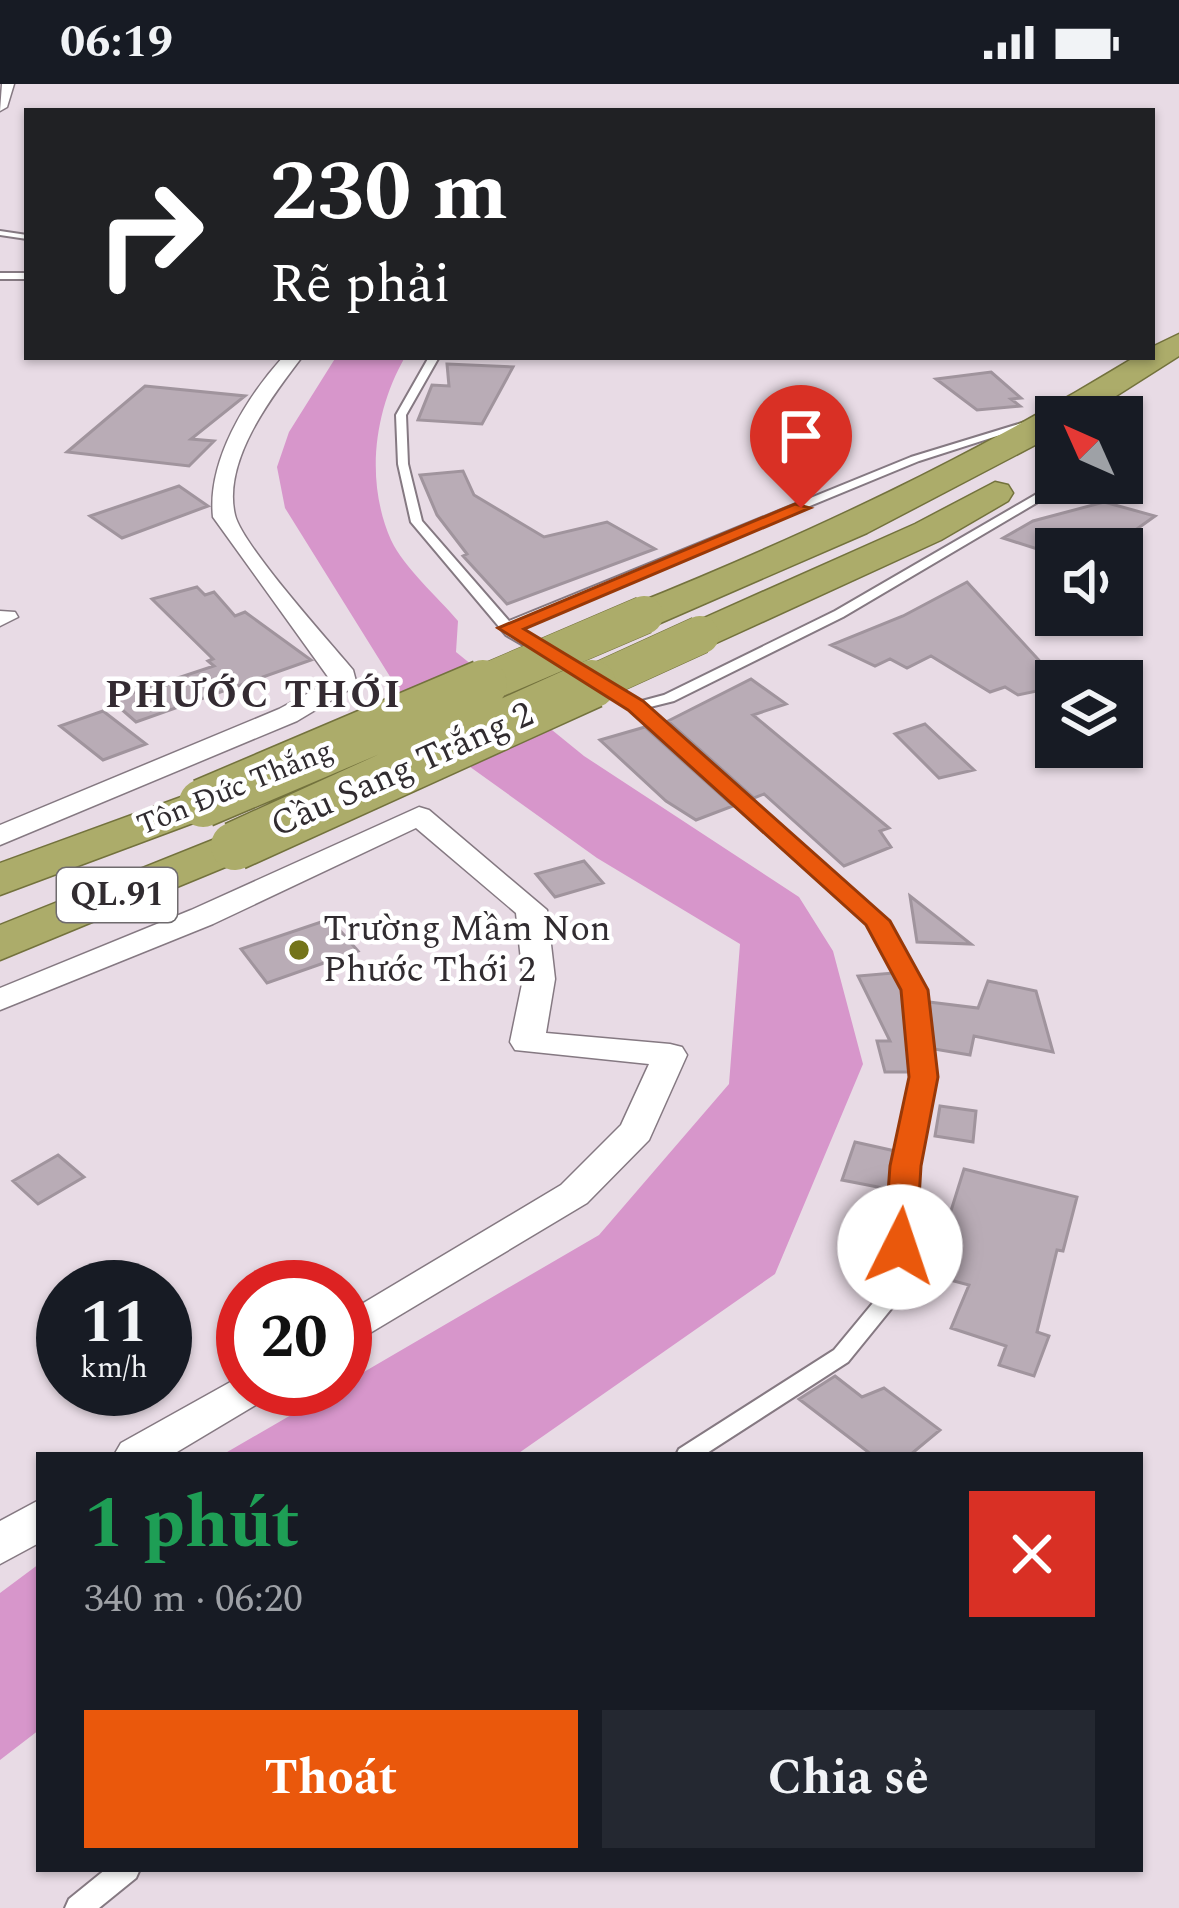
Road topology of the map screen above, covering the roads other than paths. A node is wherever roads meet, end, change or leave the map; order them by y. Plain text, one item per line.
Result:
1 (8, 84) edge
2 (0, 106) edge
3 (291, 360) edge
4 (432, 360) edge
5 (1152, 360) edge
6 (1179, 380) edge
7 (1094, 396) edge
8 (1143, 404) edge
9 (1035, 424) edge
10 (1035, 433) edge
11 (1035, 469) edge
12 (1035, 500) edge
13 (508, 628) junction
14 (636, 706) junction
15 (288, 715) junction
16 (419, 816) junction
17 (0, 836) edge
18 (235, 846) joint
19 (0, 880) edge
20 (0, 944) edge
21 (0, 1000) edge
22 (372, 1317) edge
23 (216, 1408) edge
24 (141, 1452) edge
25 (692, 1452) edge
26 (36, 1521) edge
27 (0, 1545) edge
28 (123, 1872) edge
29 (78, 1908) edge

1 - 2 street
3 - 15 street
4 - 13 lane
5 - 7 highway, Tôn Đức Thắng / QL.91
6 - 8 highway
9 - 13 lane
10 - 19 highway, Tôn Đức Thắng / QL.91, bridge
11 - 18 highway, Cầu Sang Trắng 2 / QL.91, bridge
12 - 14 lane
13 - 14 lane
14 - 25 lane
15 - 16 street
15 - 17 street
16 - 21 street
16 - 22 street
18 - 20 highway, Tôn Đức Thắng / QL.91
23 - 24 street
26 - 27 street
28 - 29 lane

